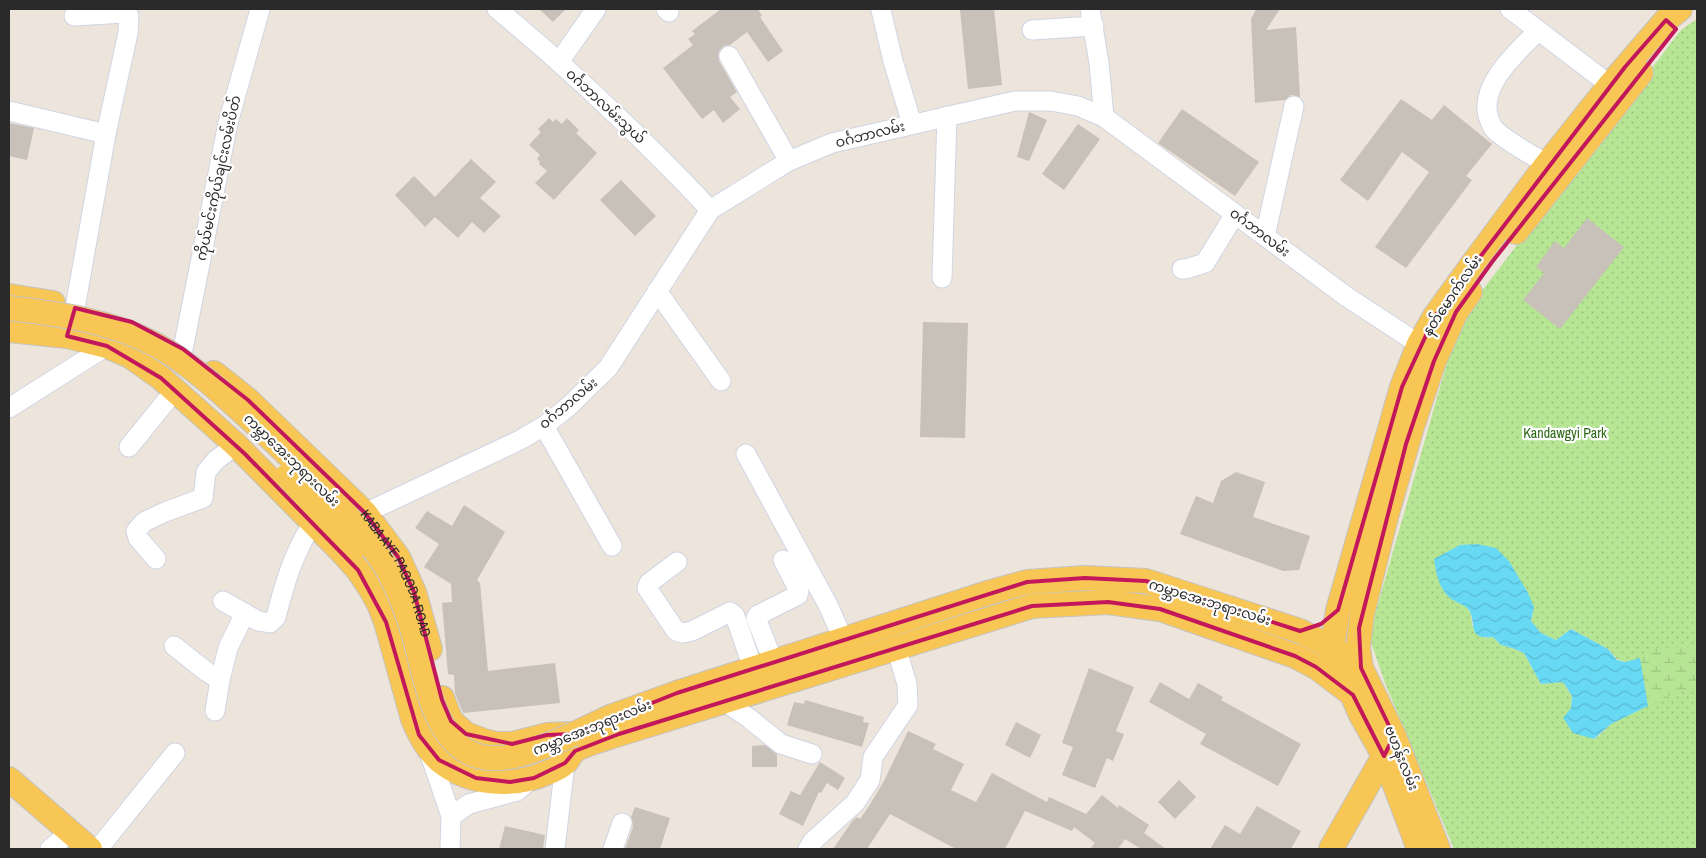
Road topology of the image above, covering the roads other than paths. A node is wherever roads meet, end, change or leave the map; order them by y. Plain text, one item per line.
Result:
1 (260, 9) edge
2 (497, 9) edge
3 (584, 9) edge
4 (596, 9) edge
5 (1510, 9) edge
6 (881, 10) dead end
7 (1697, 13) edge
8 (74, 16) dead end
9 (1671, 16) edge
10 (1092, 17) edge
11 (1032, 30) dead end
12 (1538, 31) junction
13 (729, 56) dead end
14 (554, 58) junction
15 (1631, 72) junction
16 (1610, 85) junction
17 (1294, 106) dead end
18 (9, 111) edge
19 (947, 116) junction
20 (1104, 117) junction
21 (912, 124) junction
22 (106, 134) junction
23 (789, 161) junction
24 (1547, 164) junction
25 (1530, 201) junction
26 (710, 210) junction
27 (1235, 214) junction
28 (1264, 236) junction
29 (1182, 269) dead end
30 (942, 278) dead end
31 (658, 291) junction
32 (9, 296) edge
33 (9, 308) edge
34 (75, 308) junction
35 (9, 319) edge
36 (9, 330) edge
37 (67, 336) junction
38 (108, 346) junction
39 (183, 348) junction
40 (1426, 352) junction
41 (721, 381) dead end
42 (175, 390) junction
43 (9, 408) edge
44 (544, 426) junction
45 (236, 445) junction
46 (129, 447) dead end
47 (746, 454) dead end
48 (365, 513) junction
49 (313, 523) junction
50 (612, 546) dead end
51 (156, 559) dead end
52 (783, 560) dead end
53 (677, 562) dead end
54 (223, 601) dead end
55 (1338, 610) junction
56 (245, 613) junction
57 (1362, 614) junction
58 (1300, 630) junction
59 (843, 639) junction
60 (174, 646) dead end
61 (896, 647) junction
62 (1332, 648) junction
63 (1295, 656) junction
64 (764, 665) junction
65 (1361, 668) junction
66 (220, 680) junction
67 (781, 684) junction
68 (1353, 695) junction
69 (724, 701) junction
70 (215, 711) dead end
71 (427, 746) junction
72 (1389, 746) junction
73 (571, 749) junction
74 (175, 753) dead end
75 (812, 754) dead end
76 (476, 778) joint
77 (534, 778) junction
78 (9, 779) edge
79 (451, 816) junction
80 (622, 823) dead end
81 (69, 833) junction
82 (50, 849) edge
83 (90, 849) edge
84 (98, 849) edge
85 (450, 849) edge
86 (555, 849) edge
87 (613, 849) edge
88 (808, 849) edge
89 (1330, 849) edge
90 (1419, 849) edge
91 (1438, 849) edge

1 - 39 street, ကိုယ်မင်းကိုယ်ချင်းလမ်းပိတ်
2 - 14 street, ဝင်္ဂဘာလမ်းသွယ်
3 - 14 street
4 - 14 street
5 - 12 street
6 - 21 street
7 - 9 main road, နတ်မောက်လမ်း
8 - 22 street
9 - 15 main road, နတ်မောက်လမ်း
10 - 11 street
10 - 20 street
12 - 16 street
12 - 24 street
13 - 23 street
14 - 26 street, ဝင်္ဂဘာလမ်းသွယ်
15 - 16 main road, နတ်မောက်လမ်း
15 - 25 main road, နတ်မောက်လမ်း
16 - 24 main road, နတ်မောက်လမ်း
17 - 28 street
18 - 22 street
19 - 20 street, ဝင်္ဂဘာလမ်း
19 - 21 street, ဝင်္ဂဘာလမ်း
19 - 30 street
20 - 27 street, ဝင်္ဂဘာလမ်း
21 - 23 street, ဝင်္ဂဘာလမ်း
22 - 34 street
23 - 26 street, ဝင်္ဂဘာလမ်း
24 - 25 main road, နတ်မောက်လမ်း
25 - 40 main road, နတ်မောက်လမ်း
26 - 31 street, ဝင်္ဂဘာလမ်း
27 - 28 street, ဝင်္ဂဘာလမ်း
27 - 29 street
28 - 40 street, ဝင်္ဂဘာလမ်း
31 - 41 street
31 - 44 street, ဝင်္ဂဘာလမ်း
32 - 34 main road, KABA AYE PAGODA ROAD
33 - 73 main road, ကမ္ဘာအေးဘုရားလမ်း, bridge
34 - 37 main road
34 - 39 main road, KABA AYE PAGODA ROAD
35 - 73 main road, ကမ္ဘာအေးဘုရားလမ်း, bridge
36 - 37 main road, KABA AYE PAGODA ROAD
37 - 38 main road, KABA AYE PAGODA ROAD
38 - 42 main road, KABA AYE PAGODA ROAD
38 - 43 street
39 - 48 main road, KABA AYE PAGODA ROAD
40 - 55 main road, နတ်မောက်လမ်း
40 - 57 main road, နတ်မောက်လမ်း
42 - 45 main road, KABA AYE PAGODA ROAD
42 - 46 street
44 - 48 street, ဝင်္ဂဘာလမ်း
44 - 50 street
45 - 49 main road, KABA AYE PAGODA ROAD
45 - 51 street
47 - 59 street
48 - 73 main road, KABA AYE PAGODA ROAD
49 - 56 street
49 - 71 main road, KABA AYE PAGODA ROAD
52 - 64 street
53 - 64 street
54 - 56 street
55 - 58 main road
55 - 62 main road, နတ်မောက်လမ်း
56 - 66 street
57 - 62 main road
57 - 65 main road, နတ်မောက်လမ်း
58 - 59 main road, ကမ္ဘာအေးဘုရားလမ်း
58 - 62 main road, ကမ္ဘာအေးဘုရားလမ်း
59 - 64 main road, ကမ္ဘာအေးဘုရားလမ်း
60 - 66 street
61 - 63 main road, ကမ္ဘာအေးဘုရားလမ်း
61 - 67 main road, ကမ္ဘာအေးဘုရားလမ်း
61 - 88 street
62 - 63 main road
62 - 65 main road, ကမ္ဘာအေးဘုရားလမ်း
62 - 68 main road
63 - 68 main road, ကမ္ဘာအေးဘုရားလမ်း
64 - 67 street
64 - 73 main road, ကမ္ဘာအေးဘုရားလမ်း
65 - 72 main road, ဗဟန်းလမ်း
66 - 70 street
67 - 69 main road, ကမ္ဘာအေးဘုရားလမ်း
68 - 72 main road, ဗဟန်းလမ်း
69 - 73 main road, ကမ္ဘာအေးဘုရားလမ်း
69 - 75 street
71 - 76 main road, KABA AYE PAGODA ROAD
71 - 79 street
72 - 89 main road
72 - 90 main road, ဗဟန်းလမ်း
72 - 91 main road, ဗဟန်းလမ်း
73 - 77 main road, ကမ္ဘာအေးဘုရားလမ်း
73 - 86 street
74 - 84 street
76 - 77 main road, ကမ္ဘာအေးဘုရားလမ်း
77 - 79 street
78 - 81 main road
79 - 85 street
80 - 87 street
81 - 82 street
81 - 83 main road

